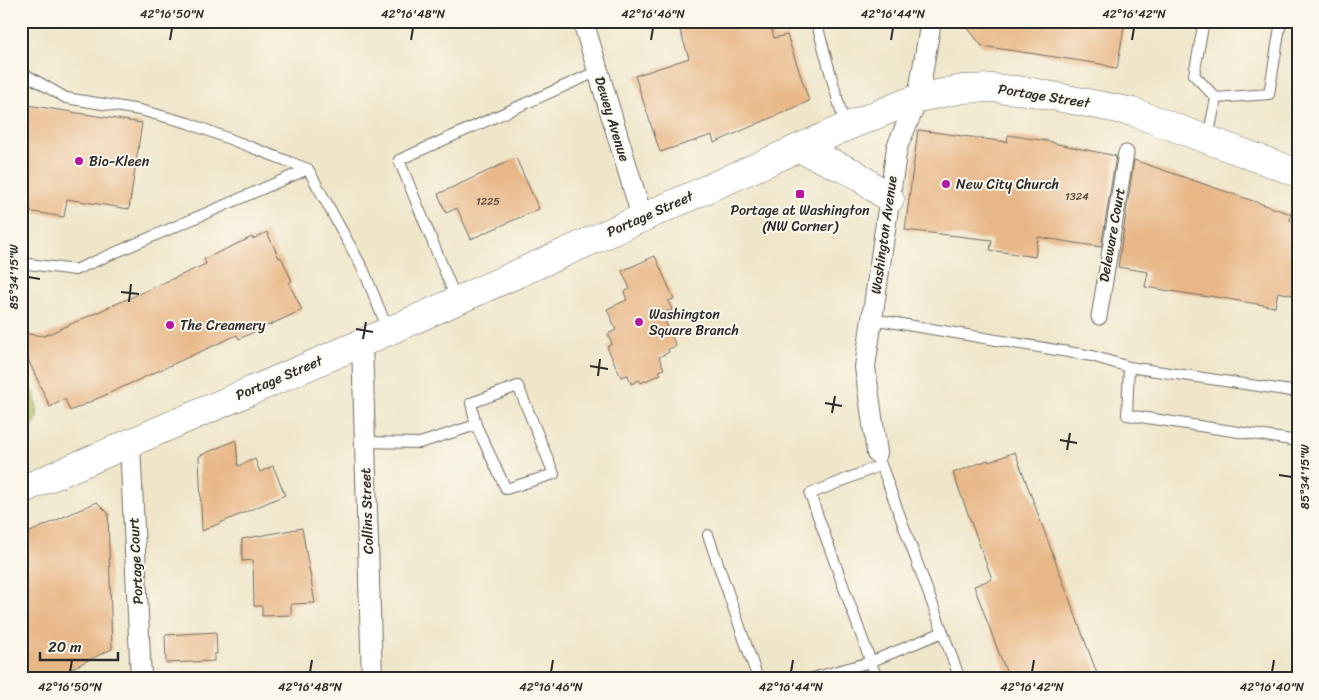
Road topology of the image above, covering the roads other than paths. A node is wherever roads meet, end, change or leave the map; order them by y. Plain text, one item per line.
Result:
1 (583, 21) edge
2 (816, 21) edge
3 (931, 21) edge
4 (1204, 21) edge
5 (1280, 21) edge
6 (598, 71) junction
7 (21, 72) edge
8 (918, 98) junction
9 (1216, 98) junction
10 (846, 127) junction
11 (1208, 139) junction
12 (798, 148) junction
13 (1126, 152) dead end
14 (308, 169) junction
15 (1298, 173) edge
16 (890, 199) junction
17 (642, 217) junction
18 (21, 263) edge
19 (456, 300) junction
20 (1098, 316) dead end
21 (872, 319) junction
22 (388, 331) junction
23 (362, 342) junction
24 (1129, 367) junction
25 (1298, 392) edge
26 (476, 426) junction
27 (1298, 441) edge
28 (365, 442) junction
29 (130, 443) junction
30 (879, 459) junction
31 (21, 490) edge
32 (708, 535) dead end
33 (942, 632) junction
34 (870, 662) junction
35 (141, 679) edge
36 (372, 679) edge
37 (758, 679) edge
38 (809, 679) edge
39 (877, 679) edge
40 (960, 679) edge

1 - 6 street, Dewey Avenue
2 - 10 lane
3 - 8 street, Washington Avenue
4 - 9 lane
5 - 9 lane
6 - 17 street, Dewey Avenue
6 - 19 lane
7 - 14 lane
8 - 10 main road, Portage Street
8 - 11 main road, Portage Street
8 - 16 street, Washington Avenue
9 - 11 lane
10 - 12 main road, Portage Street
11 - 15 main road, Portage Street
12 - 16 main road
12 - 17 main road, Portage Street
13 - 20 street, Deleware Court
14 - 18 lane
14 - 22 lane
16 - 21 street, Washington Avenue
17 - 19 main road, Portage Street
19 - 22 main road, Portage Street
21 - 24 lane
21 - 30 street, Washington Avenue
22 - 23 main road, Portage Street
23 - 28 street, Collins Street
23 - 29 main road, Portage Street
24 - 25 lane
24 - 27 lane
26 - 26 lane
26 - 28 lane
28 - 36 street, Collins Street
29 - 31 main road, Portage Street
29 - 35 street, Portage Court
30 - 33 lane
30 - 34 lane
32 - 37 lane
33 - 34 lane
33 - 40 lane
34 - 38 lane
34 - 39 lane

